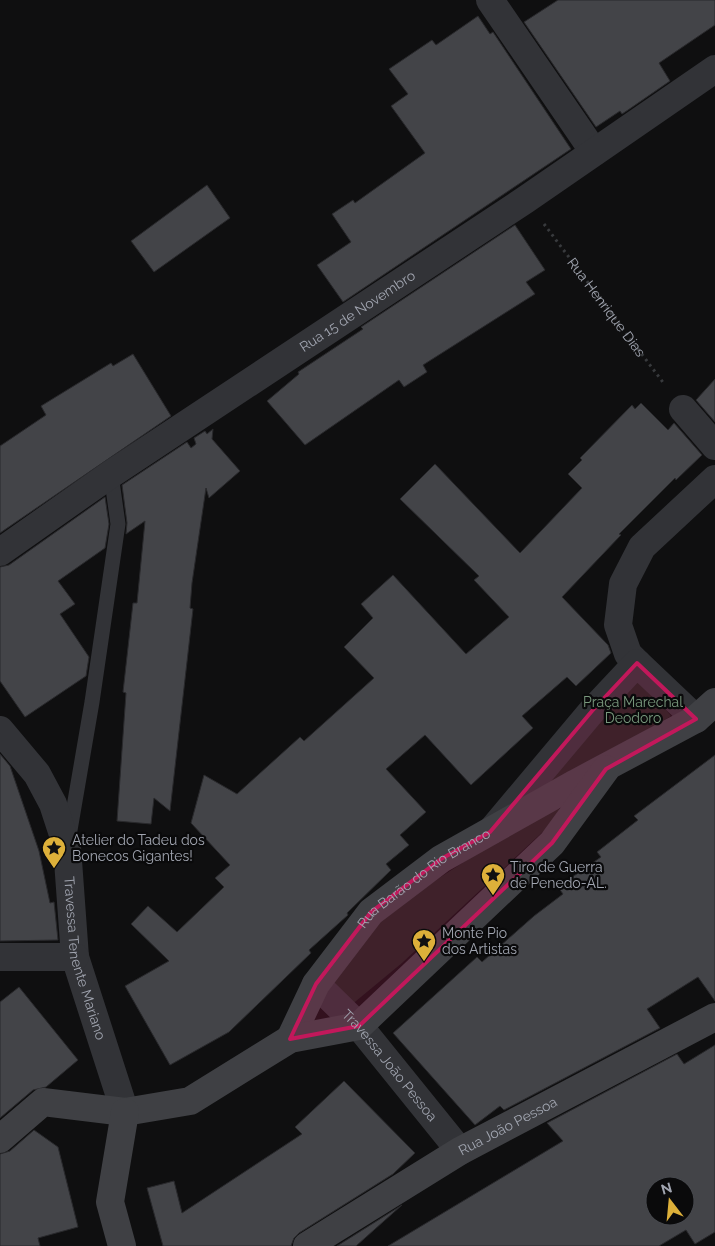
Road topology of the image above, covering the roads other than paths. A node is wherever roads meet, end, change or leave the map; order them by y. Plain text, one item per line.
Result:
1 (490, 0) edge
2 (715, 69) edge
3 (594, 152) junction
4 (677, 401) road end
5 (715, 446) edge
6 (111, 474) junction
7 (715, 479) edge
8 (0, 552) edge
9 (637, 663) junction
10 (705, 711) edge
11 (0, 730) edge
12 (606, 769) junction
13 (490, 832) junction
14 (67, 847) junction
15 (75, 957) junction
16 (0, 958) edge
17 (316, 984) junction
18 (715, 1017) edge
19 (359, 1026) junction
20 (290, 1039) junction
21 (125, 1112) junction
22 (0, 1139) edge
23 (460, 1151) junction
24 (122, 1246) edge
25 (307, 1246) edge

1 - 3 street
2 - 3 street, Rua 15 de Novembro
3 - 6 street, Rua 15 de Novembro
4 - 5 street
6 - 8 street, Rua 15 de Novembro
6 - 14 lane
7 - 9 street
9 - 10 street
9 - 13 street
10 - 12 main road, Rua Barão do Rio Branco
11 - 14 street, Travessa Tenente Mariano
12 - 13 main road, Rua Barão do Rio Branco
12 - 19 main road, Rua Barão do Rio Branco
13 - 17 main road, Rua Barão do Rio Branco
14 - 15 street, Travessa Tenente Mariano
15 - 16 street
15 - 21 street, Travessa Tenente Mariano
17 - 19 street, Travessa João Pessoa
17 - 20 main road, Rua Barão do Rio Branco
18 - 23 main road, Rua João Pessoa
19 - 20 main road
19 - 23 street, Travessa João Pessoa
20 - 21 main road
21 - 22 main road
21 - 24 main road
23 - 25 main road, Rua João Pessoa

